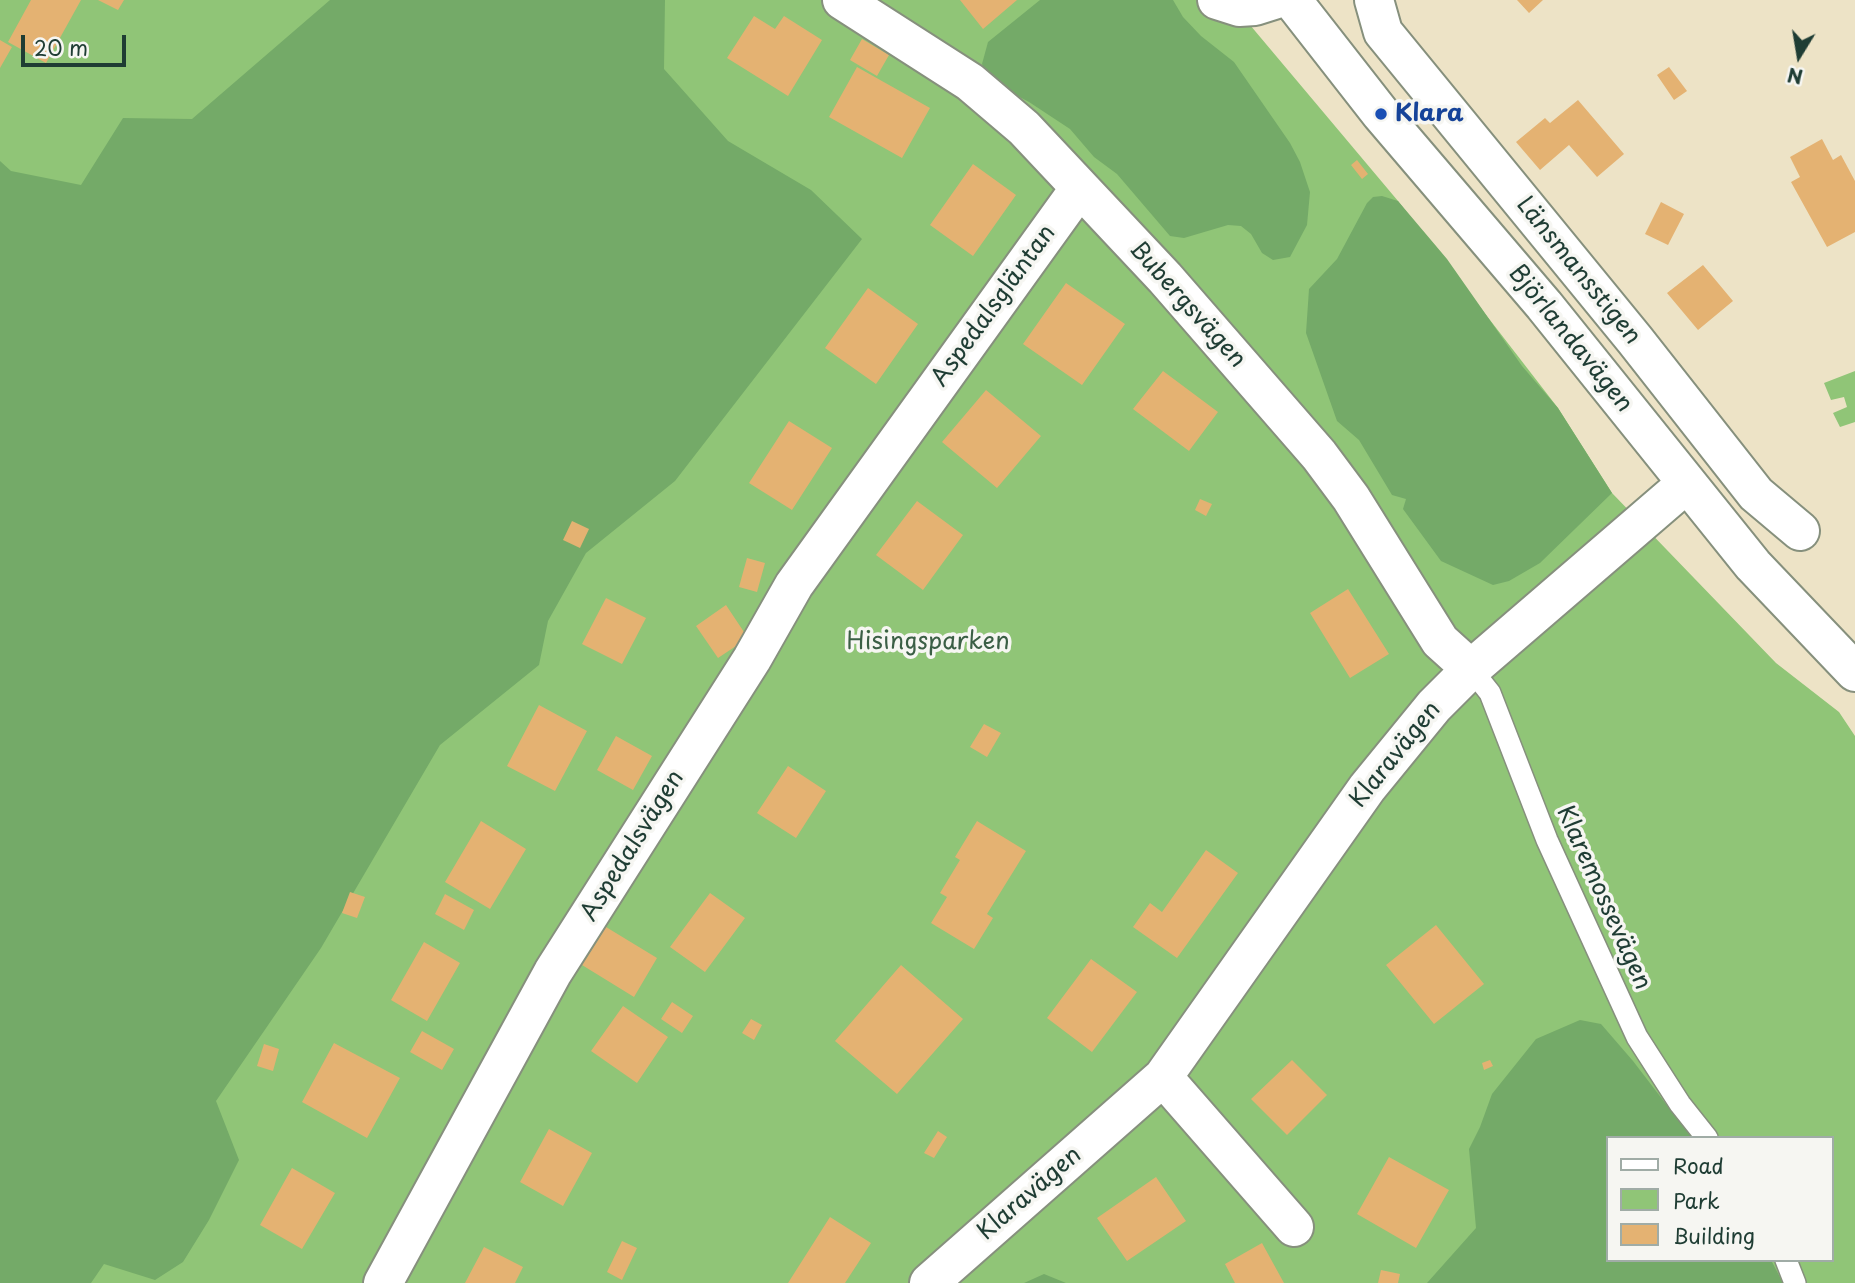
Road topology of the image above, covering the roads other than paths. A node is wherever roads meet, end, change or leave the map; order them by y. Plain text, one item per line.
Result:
1 (842, 0) edge
2 (1217, 0) edge
3 (1274, 0) edge
4 (1292, 0) edge
5 (1374, 0) edge
6 (1079, 189) junction
7 (909, 424) joint
8 (1686, 484) junction
9 (1800, 531) dead end
10 (1471, 669) junction
11 (1855, 672) edge
12 (1163, 1077) junction
13 (1705, 1136) edge
14 (1294, 1227) dead end
15 (1787, 1262) edge
16 (383, 1283) edge
17 (929, 1283) edge
18 (1795, 1283) edge

1 - 6 street, Bubergsvägen
2 - 3 street
4 - 8 street, Björlandavägen
5 - 9 street, Länsmansstigen
6 - 7 street, Aspedalsgläntan
6 - 10 street, Bubergsvägen
7 - 16 street, Aspedalsvägen
8 - 10 street, Klaravägen
8 - 11 street, Björlandavägen
10 - 12 street, Klaravägen
10 - 13 lane, Klaremossevägen
12 - 14 street
12 - 17 street, Klaravägen
15 - 18 lane

